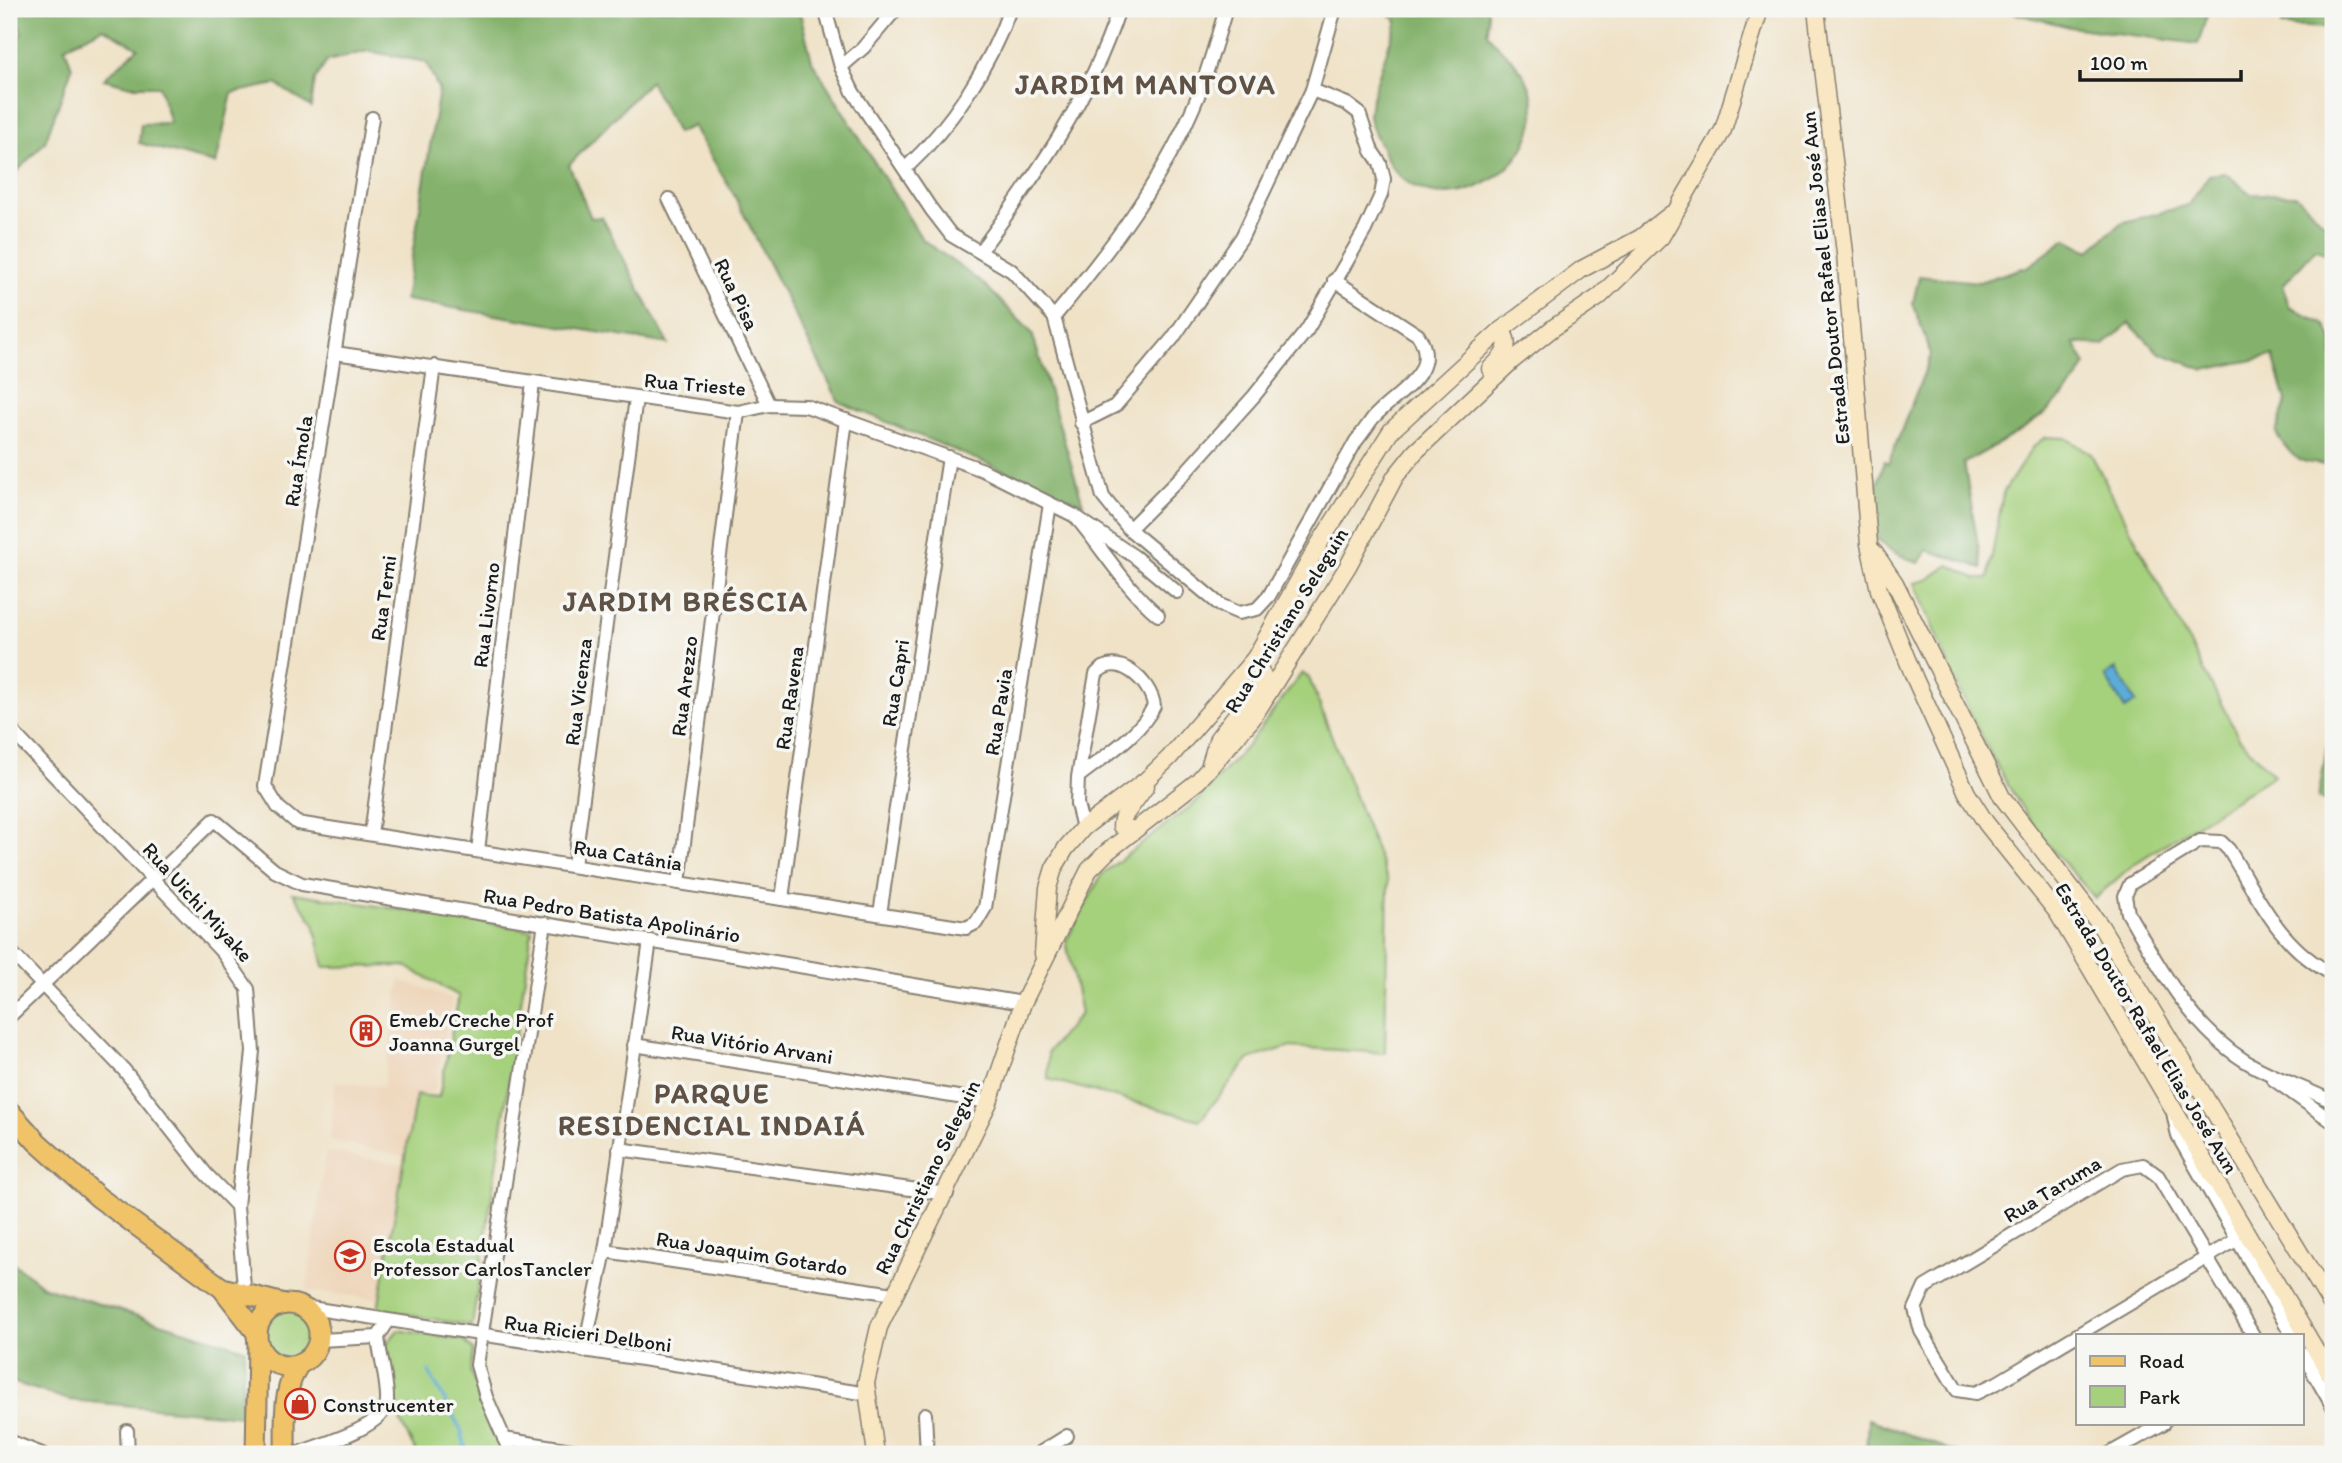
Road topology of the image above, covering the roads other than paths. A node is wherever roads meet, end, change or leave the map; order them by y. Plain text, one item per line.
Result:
1 (825, 9) edge
2 (896, 9) edge
3 (1010, 9) edge
4 (1119, 9) edge
5 (1226, 9) edge
6 (1335, 9) edge
7 (1760, 9) edge
8 (1816, 9) edge
9 (841, 68) junction
10 (1312, 90) junction
11 (372, 118) dead end
12 (906, 168) junction
13 (670, 199) dead end
14 (1681, 207) junction
15 (981, 250) junction
16 (1334, 281) junction
17 (1054, 317) junction
18 (1501, 330) junction
19 (335, 353) junction
20 (434, 366) junction
21 (533, 382) junction
22 (1440, 384) junction
23 (1483, 387) junction
24 (636, 398) junction
25 (769, 405) junction
26 (738, 411) junction
27 (1451, 417) junction
28 (846, 420) junction
29 (1082, 423) junction
30 (949, 457) junction
31 (1051, 503) junction
32 (1074, 516) junction
33 (1129, 529) junction
34 (1869, 544) junction
35 (1177, 592) dead end
36 (1158, 615) dead end
37 (1255, 658) junction
38 (9, 728) edge
39 (1083, 747) junction
40 (1111, 751) junction
41 (1209, 770) junction
42 (1078, 777) junction
43 (1146, 780) junction
44 (278, 807) joint
45 (1083, 828) junction
46 (1134, 830) junction
47 (371, 834) junction
48 (478, 851) junction
49 (574, 866) junction
50 (152, 878) junction
51 (678, 883) junction
52 (782, 899) junction
53 (880, 914) junction
54 (545, 923) junction
55 (976, 923) joint
56 (650, 941) junction
57 (9, 950) edge
58 (1042, 960) junction
59 (2333, 974) edge
60 (41, 985) junction
61 (1023, 1003) junction
62 (9, 1017) edge
63 (634, 1045) junction
64 (2174, 1045) junction
65 (2147, 1061) junction
66 (2268, 1073) junction
67 (989, 1102) junction
68 (2333, 1102) edge
69 (2173, 1108) junction
70 (9, 1111) edge
71 (2333, 1122) edge
72 (619, 1149) junction
73 (947, 1194) junction
74 (237, 1206) junction
75 (2236, 1240) junction
76 (605, 1251) junction
77 (2206, 1258) junction
78 (894, 1294) junction
79 (244, 1303) junction
80 (284, 1304) junction
81 (304, 1307) junction
82 (2333, 1307) edge
83 (387, 1323) junction
84 (2077, 1334) edge
85 (2252, 1334) edge
86 (2291, 1334) edge
87 (2076, 1335) edge
88 (378, 1337) junction
89 (483, 1337) junction
90 (257, 1338) junction
91 (319, 1340) junction
92 (584, 1351) junction
93 (2304, 1356) edge
94 (299, 1364) junction
95 (2333, 1378) edge
96 (867, 1394) junction
97 (2333, 1407) edge
98 (925, 1414) dead end
99 (2162, 1424) edge
100 (127, 1431) dead end
101 (1067, 1436) dead end
102 (504, 1439) junction
103 (9, 1441) edge
104 (2132, 1443) junction
105 (42, 1454) edge
106 (128, 1454) edge
107 (256, 1454) edge
108 (285, 1454) edge
109 (295, 1454) edge
110 (511, 1454) edge
111 (596, 1454) edge
112 (876, 1454) edge
113 (927, 1454) edge
114 (1038, 1454) edge
115 (2109, 1454) edge
116 (2139, 1454) edge

1 - 9 street
2 - 9 street
3 - 12 street
4 - 15 street
5 - 17 street
6 - 10 street
7 - 14 main road, Rua Christiano Seleguin
8 - 34 main road, Estrada Doutor Rafael Elias José Aun
9 - 12 street
10 - 16 street
10 - 29 street
11 - 19 street, Rua Ímola
12 - 15 street
13 - 25 street, Rua Pisa
14 - 18 main road
14 - 23 main road, Rua Christiano Seleguin
15 - 17 street
16 - 33 street
16 - 33 street
17 - 29 street
18 - 22 main road
18 - 23 main road
19 - 20 street, Rua Trieste
19 - 44 street, Rua Ímola
20 - 21 street, Rua Trieste
20 - 47 street, Rua Terni
21 - 24 street, Rua Trieste
21 - 48 street, Rua Livorno
22 - 27 main road
22 - 37 main road
23 - 27 main road, Rua Christiano Seleguin
24 - 26 street, Rua Trieste
24 - 49 street, Rua Vicenza
25 - 26 street, Rua Trieste
25 - 28 street, Rua Trieste
26 - 51 street, Rua Arezzo
27 - 41 main road, Rua Christiano Seleguin
28 - 30 street, Rua Trieste
28 - 52 street, Rua Ravena
29 - 33 street
30 - 31 street, Rua Trieste
30 - 53 street, Rua Capri
31 - 32 street, Rua Trieste
31 - 55 street, Rua Pavia
32 - 35 street, Rua Trieste
32 - 36 street, Rua Trieste
34 - 64 main road, Estrada Doutor Rafael Elias José Aun
34 - 65 main road, Estrada Doutor Rafael Elias José Aun
37 - 41 main road
37 - 43 main road
38 - 50 street, Rua Uichi Miyake
39 - 40 street
39 - 40 street
39 - 42 street
40 - 42 street
41 - 46 main road, Rua Christiano Seleguin
42 - 45 street
43 - 45 main road
43 - 46 main road
44 - 47 street, Rua Catânia
45 - 58 main road
46 - 58 main road, Rua Christiano Seleguin
47 - 48 street, Rua Catânia
48 - 49 street, Rua Catânia
49 - 51 street, Rua Catânia
50 - 54 street, Rua Pedro Batista Apolinário
50 - 60 street
50 - 74 street, Rua Uichi Miyake
51 - 52 street, Rua Catânia
52 - 53 street, Rua Catânia
53 - 55 street, Rua Catânia
54 - 56 street, Rua Pedro Batista Apolinário
54 - 89 street
56 - 61 street, Rua Pedro Batista Apolinário
56 - 63 street
57 - 60 street
58 - 61 main road, Rua Christiano Seleguin
59 - 66 street
60 - 62 street
60 - 74 street
61 - 67 main road, Rua Christiano Seleguin
63 - 67 street, Rua Vitório Arvani
63 - 72 street
64 - 65 main road
64 - 82 main road, Estrada Doutor Rafael Elias José Aun
65 - 69 main road, Estrada Doutor Rafael Elias José Aun
66 - 68 street
66 - 71 street
67 - 73 main road, Rua Christiano Seleguin
69 - 75 street
69 - 95 main road, Estrada Doutor Rafael Elias José Aun
70 - 79 main road
72 - 73 street
72 - 76 street
73 - 78 main road, Rua Christiano Seleguin
74 - 79 street, Rua Uichi Miyake
75 - 77 street
75 - 86 street
76 - 78 street, Rua Joaquim Gotardo
76 - 92 street
77 - 84 street, Rua Taruma
77 - 85 street, Rua Taruma
77 - 87 street, Rua Taruma
78 - 96 main road, Rua Christiano Seleguin
79 - 80 main road
79 - 90 main road
80 - 81 main road
80 - 90 main road
81 - 83 street, Rua Ricieri Delboni
81 - 91 main road
83 - 88 street
83 - 89 street, Rua Ricieri Delboni
88 - 91 street
88 - 109 street
89 - 92 street, Rua Ricieri Delboni
89 - 102 street
90 - 94 main road
90 - 107 main road
91 - 94 main road
92 - 96 street, Rua Ricieri Delboni
93 - 97 street
94 - 108 main road
96 - 112 main road, Rua Christiano Seleguin
98 - 113 street
99 - 104 street
100 - 106 street
101 - 114 street
102 - 110 street
102 - 111 street
103 - 105 street
104 - 115 street
104 - 116 street

